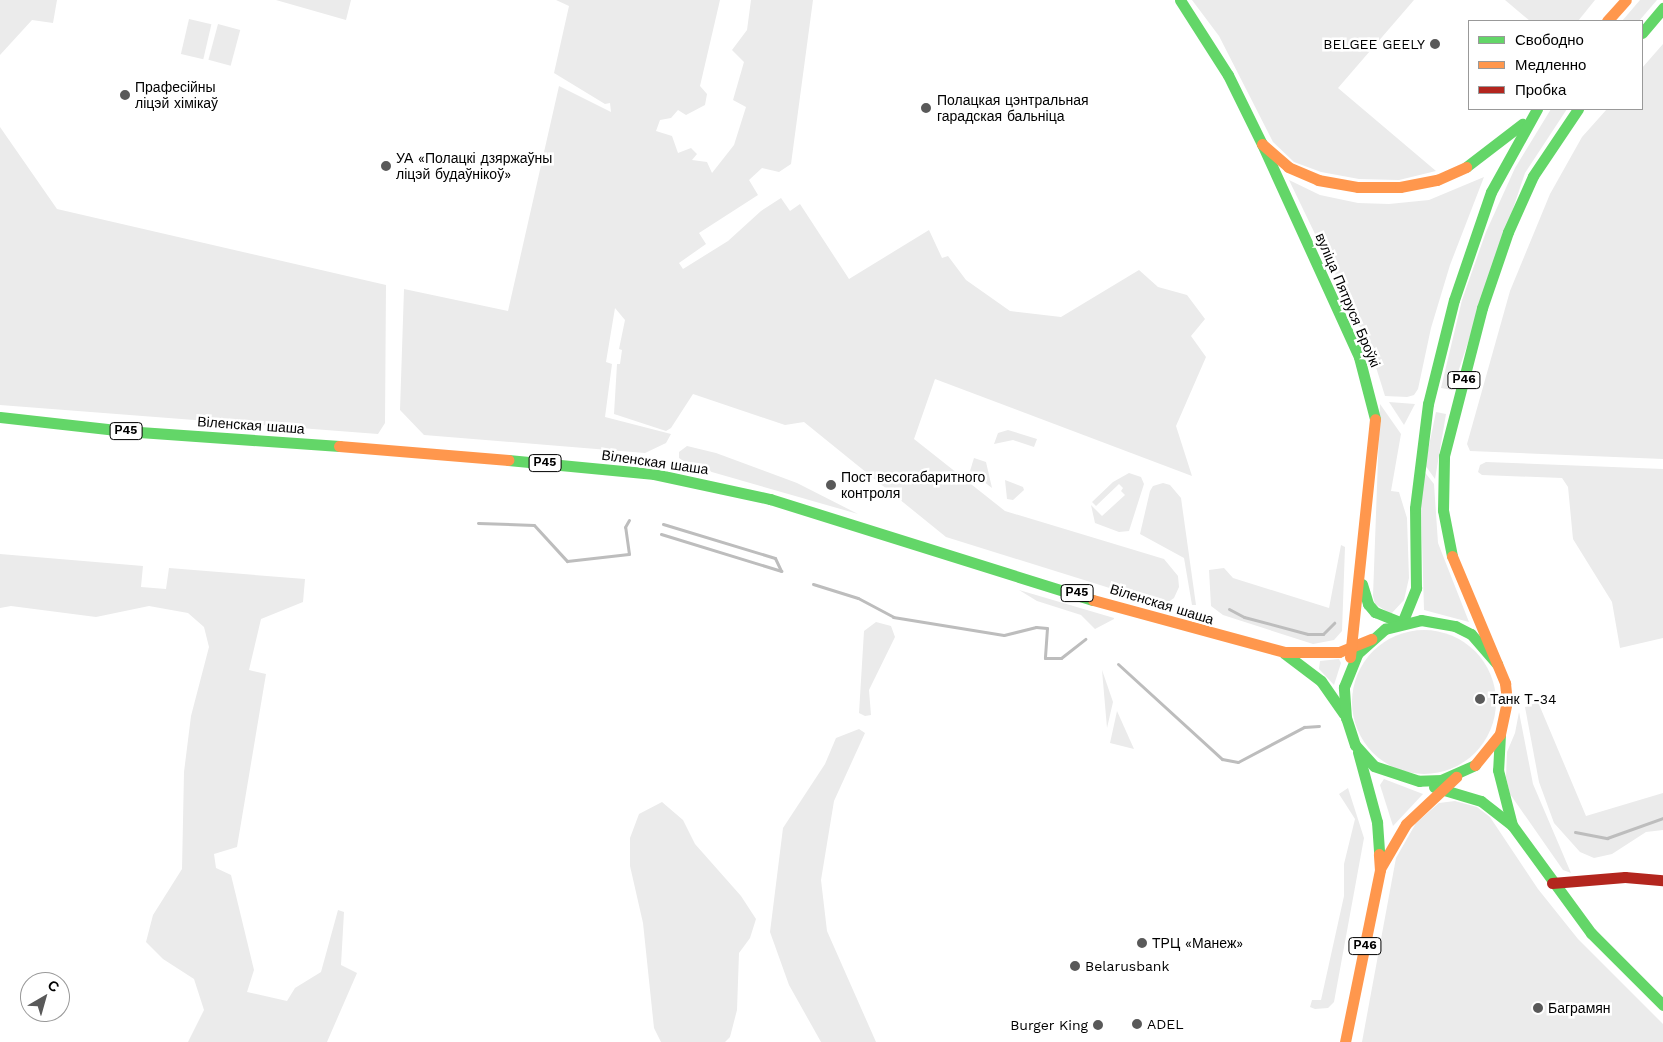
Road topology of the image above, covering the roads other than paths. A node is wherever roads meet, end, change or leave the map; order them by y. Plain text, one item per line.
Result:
1 (1180, 0) edge
2 (1626, 0) edge
3 (1663, 8) edge
4 (1608, 20) edge
5 (1643, 33) edge
6 (1536, 110) edge
7 (1577, 110) edge
8 (1528, 119) junction
9 (1262, 144) junction
10 (0, 417) edge
11 (1361, 578) junction
12 (1402, 623) junction
13 (1371, 639) junction
14 (1350, 648) junction
15 (1284, 652) junction
16 (1497, 664) junction
17 (1349, 671) junction
18 (1346, 718) junction
19 (1500, 734) junction
20 (1355, 745) junction
21 (1460, 774) junction
22 (1419, 781) junction
23 (1442, 790) junction
24 (1512, 825) junction
25 (1380, 870) junction
26 (1663, 880) edge
27 (1552, 883) junction
28 (1663, 1005) edge
29 (1344, 1042) edge

1 - 9 main road, вуліца Пятруся Броўкі
2 - 4 main road
3 - 5 main road
6 - 8 main road, Р46
7 - 16 main road, Р46
8 - 9 main road
8 - 12 main road, Р46
9 - 11 main road, вуліца Пятруся Броўкі
10 - 15 main road, Віленская шаша / Р45
11 - 12 main road
11 - 14 main road, вуліца Пятруся Броўкі
12 - 13 main road, Р46
12 - 16 main road, Р46
13 - 14 main road, Р45
13 - 17 main road, Р46
14 - 15 main road, Р45
14 - 17 main road, вуліца Пятруся Броўкі
15 - 18 main road, Р45
16 - 19 main road, Р46
17 - 18 main road, Р46
18 - 20 main road, Р46
19 - 21 main road, Р46
19 - 24 main road
20 - 22 main road, Р46
20 - 25 main road, Р46
21 - 22 main road, Р46
21 - 23 main road, Р46
22 - 23 main road
23 - 24 main road
23 - 25 main road, Р46
24 - 27 main road
25 - 29 main road, Р46
26 - 27 main road
27 - 28 main road

